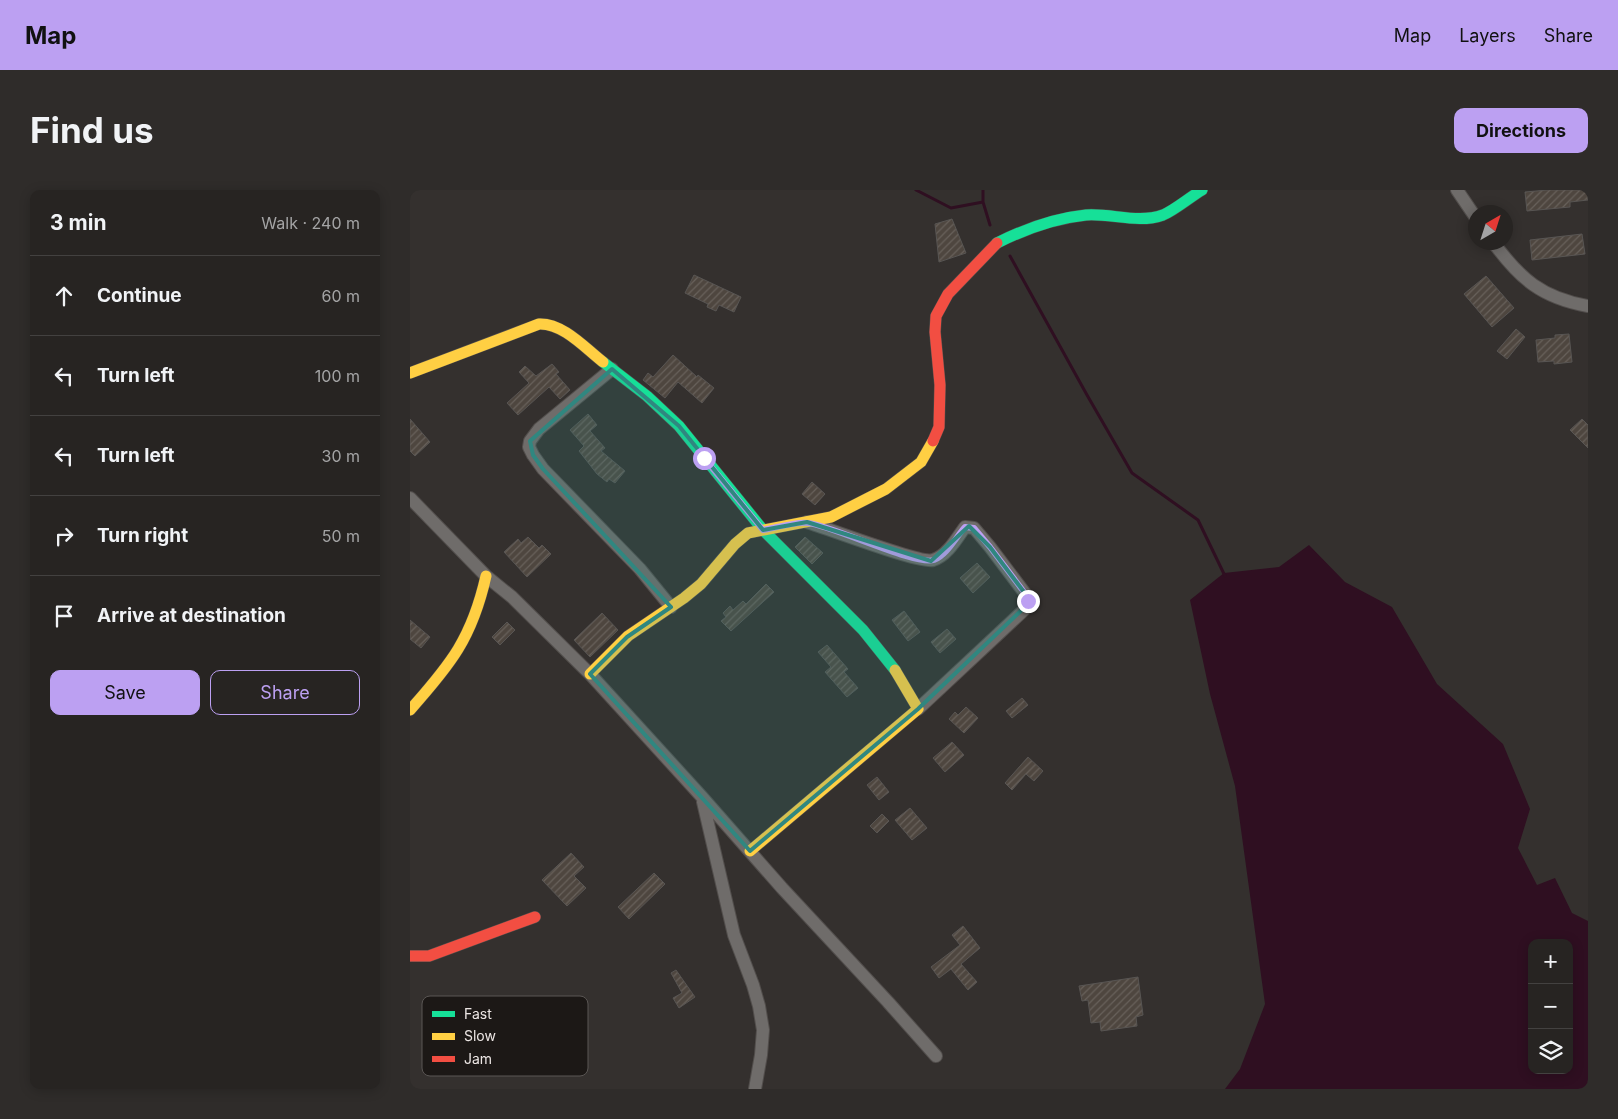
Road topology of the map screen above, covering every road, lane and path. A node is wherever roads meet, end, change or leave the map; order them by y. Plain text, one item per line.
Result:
1 (1202, 190) edge
2 (1457, 190) edge
3 (1468, 206) edge
4 (1499, 250) edge
5 (1588, 306) edge
6 (612, 369) junction
7 (410, 373) edge
8 (410, 498) edge
9 (807, 522) junction
10 (763, 530) junction
11 (486, 576) junction
12 (671, 606) junction
13 (590, 674) junction
14 (918, 709) junction
15 (410, 710) edge
16 (702, 797) junction
17 (750, 851) junction
18 (535, 917) dead end
19 (410, 956) edge
20 (936, 1056) dead end
21 (755, 1089) edge

1 - 9 street
2 - 3 street
4 - 5 street
6 - 7 street
6 - 10 street
6 - 12 street
8 - 11 street
9 - 10 street
9 - 14 street
10 - 12 street
10 - 14 street
11 - 13 street
11 - 15 street
12 - 13 street
13 - 16 street
14 - 17 street
16 - 17 street
16 - 21 street
17 - 20 street
18 - 19 street

